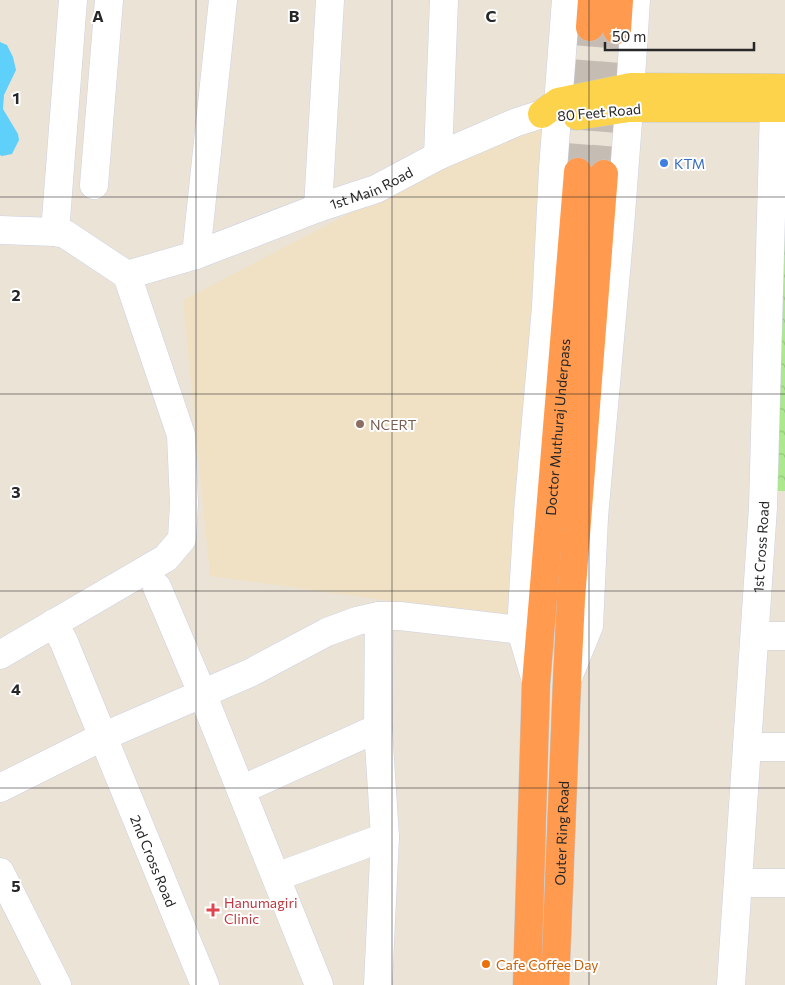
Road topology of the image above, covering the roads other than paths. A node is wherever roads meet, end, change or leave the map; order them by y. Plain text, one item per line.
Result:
1 (73, 0) edge
2 (109, 0) edge
3 (223, 0) edge
4 (330, 0) edge
5 (444, 0) edge
6 (566, 0) edge
7 (592, 0) edge
8 (619, 0) edge
9 (636, 0) edge
10 (590, 27) tunnel mouth
11 (617, 30) tunnel mouth
12 (630, 98) junction
13 (781, 101) edge
14 (553, 112) junction
15 (438, 156) junction
16 (94, 184) dead end
17 (318, 208) junction
18 (0, 230) edge
19 (55, 232) junction
20 (196, 255) junction
21 (127, 275) junction
22 (774, 507) edge
23 (157, 587) dead end
24 (89, 603) junction
25 (379, 616) junction
26 (54, 623) junction
27 (521, 630) junction
28 (755, 636) junction
29 (785, 636) edge
30 (0, 641) edge
31 (0, 655) edge
32 (567, 681) junction
33 (536, 683) junction
34 (202, 693) junction
35 (378, 728) junction
36 (102, 737) junction
37 (785, 746) edge
38 (747, 747) junction
39 (0, 788) edge
40 (241, 790) junction
41 (385, 836) junction
42 (0, 872) edge
43 (276, 877) junction
44 (738, 884) junction
45 (785, 884) edge
46 (57, 985) edge
47 (205, 985) edge
48 (319, 985) edge
49 (378, 985) edge
50 (527, 985) edge
51 (555, 985) edge
52 (731, 985) edge

1 - 19 street
2 - 16 street
3 - 20 street
4 - 17 street
5 - 15 street
6 - 14 street
7 - 10 highway
8 - 11 highway
9 - 12 street
12 - 13 main road, 80 Feet Road
12 - 14 main road, 80 Feet Road
12 - 32 street
13 - 22 street, 1st Cross Road
14 - 15 street, 1st Main Road
14 - 27 street
15 - 17 street, 1st Main Road
17 - 20 street, 1st Main Road
18 - 19 street
19 - 21 street
20 - 21 street, 1st Main Road
21 - 24 street
22 - 28 street, 1st Cross Road
23 - 34 street
24 - 26 street
24 - 30 street
25 - 27 street
25 - 34 street
25 - 35 street
26 - 31 street
26 - 36 street, 2nd Cross Road
27 - 33 street
28 - 29 street
28 - 38 street, 1st Cross Road
32 - 33 highway, Doctor Muthuraj Underpass
32 - 51 highway, Outer Ring Road
33 - 50 highway
34 - 36 street
34 - 40 street
35 - 40 street
35 - 41 street
36 - 39 street
36 - 47 street, 2nd Cross Road
37 - 38 street
38 - 44 street, 1st Cross Road
40 - 43 street
41 - 43 street
41 - 49 street
42 - 46 street
43 - 48 street
44 - 45 street
44 - 52 street, 1st Cross Road

